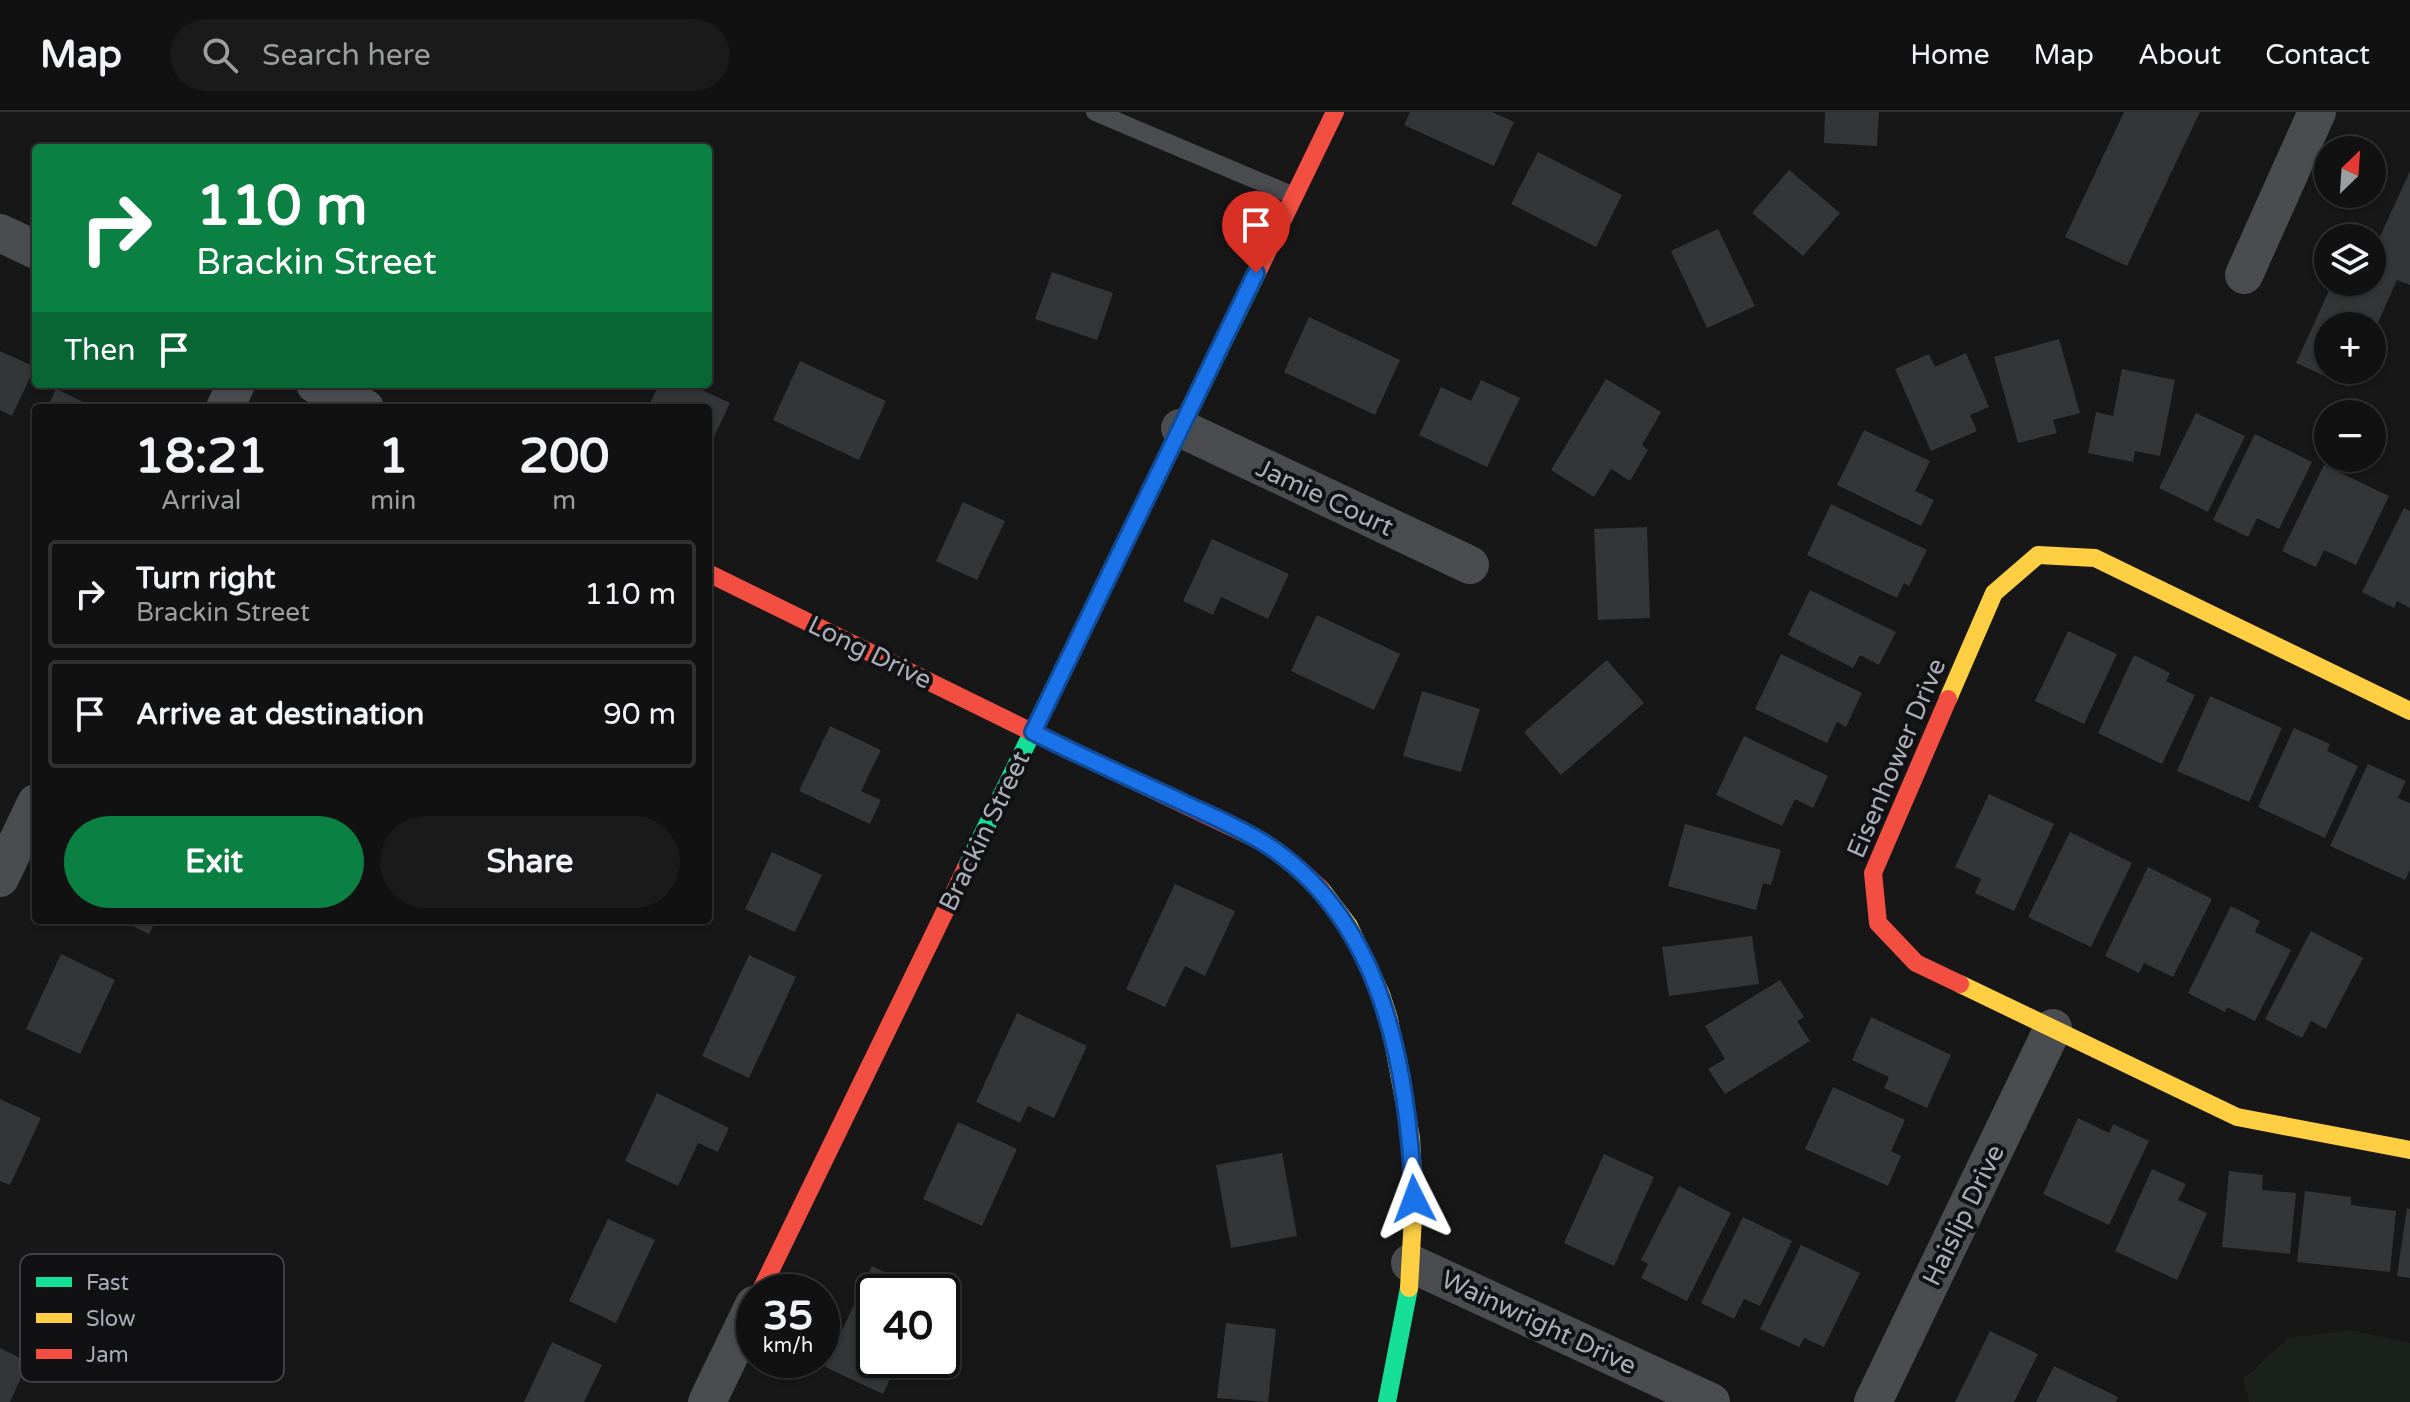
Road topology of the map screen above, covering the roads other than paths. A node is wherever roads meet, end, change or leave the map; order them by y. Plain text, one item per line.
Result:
1 (1095, 112) edge
2 (1335, 112) edge
3 (2317, 112) edge
4 (1294, 196) junction
5 (0, 233) edge
6 (32, 248) edge
7 (2244, 275) dead end
8 (323, 388) edge
9 (357, 404) edge
10 (1180, 428) junction
11 (1470, 565) dead end
12 (712, 575) edge
13 (2410, 711) edge
14 (1033, 732) junction
15 (32, 811) edge
16 (0, 878) edge
17 (2053, 1028) junction
18 (2410, 1150) edge
19 (1410, 1263) junction
20 (769, 1274) edge
21 (736, 1342) edge
22 (707, 1402) edge
23 (1387, 1402) edge
24 (1711, 1402) edge
25 (1873, 1402) edge

1 - 4 lane
2 - 4 street, Brackin Street
3 - 7 street
4 - 10 street, Brackin Street
5 - 6 street
8 - 9 street
10 - 11 street, Jamie Court
10 - 14 street, Brackin Street
12 - 14 street, Long Drive
13 - 17 street, Eisenhower Drive
14 - 19 street, Long Drive
14 - 20 street, Brackin Street
15 - 16 street
17 - 18 street, Eisenhower Drive
17 - 25 street, Haislip Drive
19 - 23 street, Long Drive
19 - 24 street, Wainwright Drive
21 - 22 street

